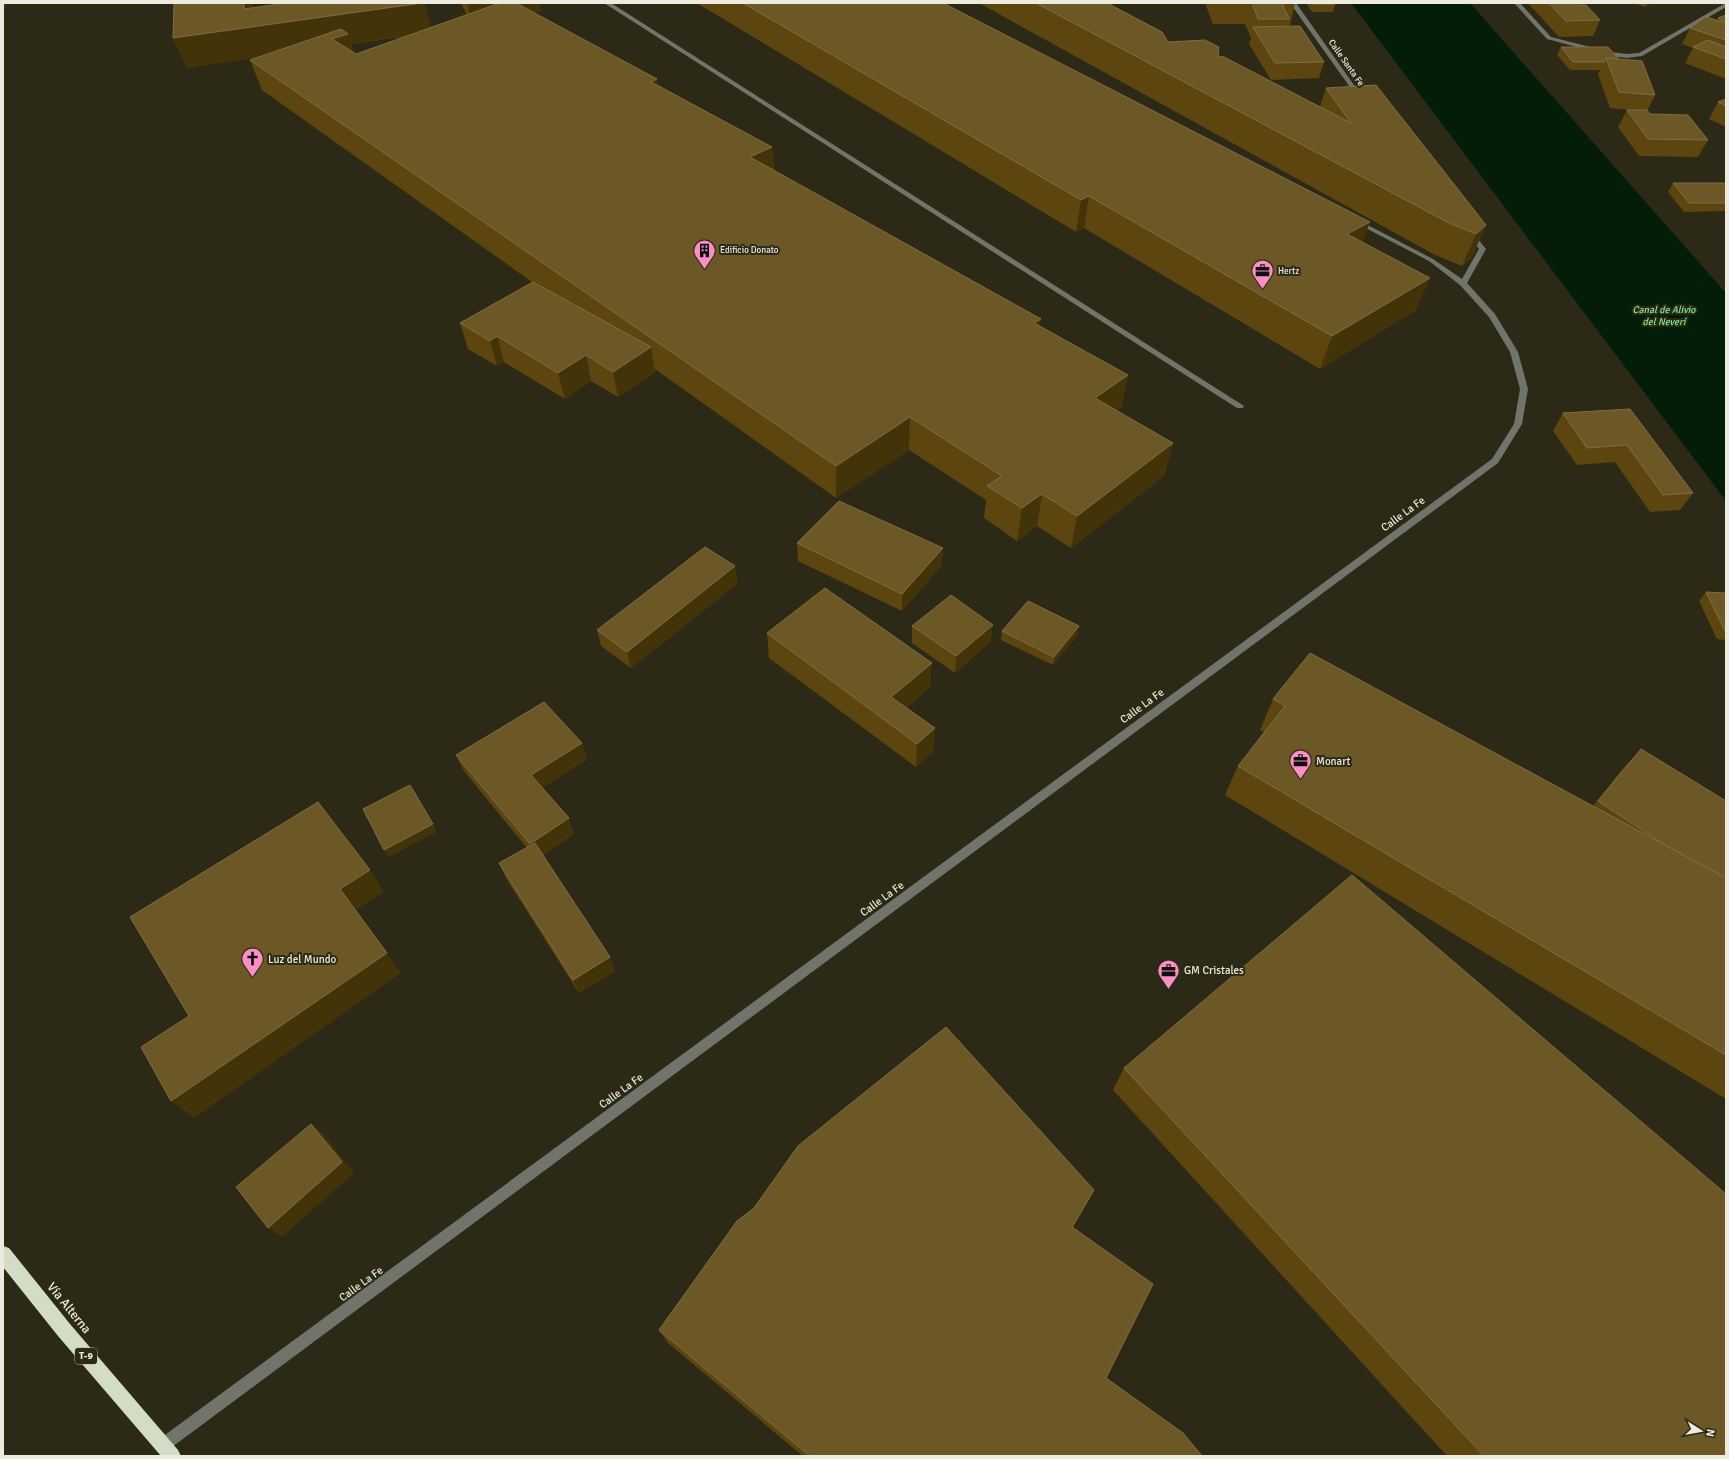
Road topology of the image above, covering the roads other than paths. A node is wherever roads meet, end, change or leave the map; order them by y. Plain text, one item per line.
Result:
1 (607, 3) edge
2 (1294, 3) edge
3 (1518, 3) edge
4 (1726, 5) edge
5 (1361, 99) edge
6 (1348, 216) edge
7 (1465, 227) edge
8 (1463, 283) junction
9 (1240, 406) dead end
10 (3, 1254) edge
11 (168, 1451) edge

1 - 9 street
2 - 5 street, Calle Santa Fe
3 - 4 street
6 - 8 street, Calle La Fe
7 - 8 street
8 - 11 street, Calle La Fe
10 - 11 highway, Vía Alterna / T-9

